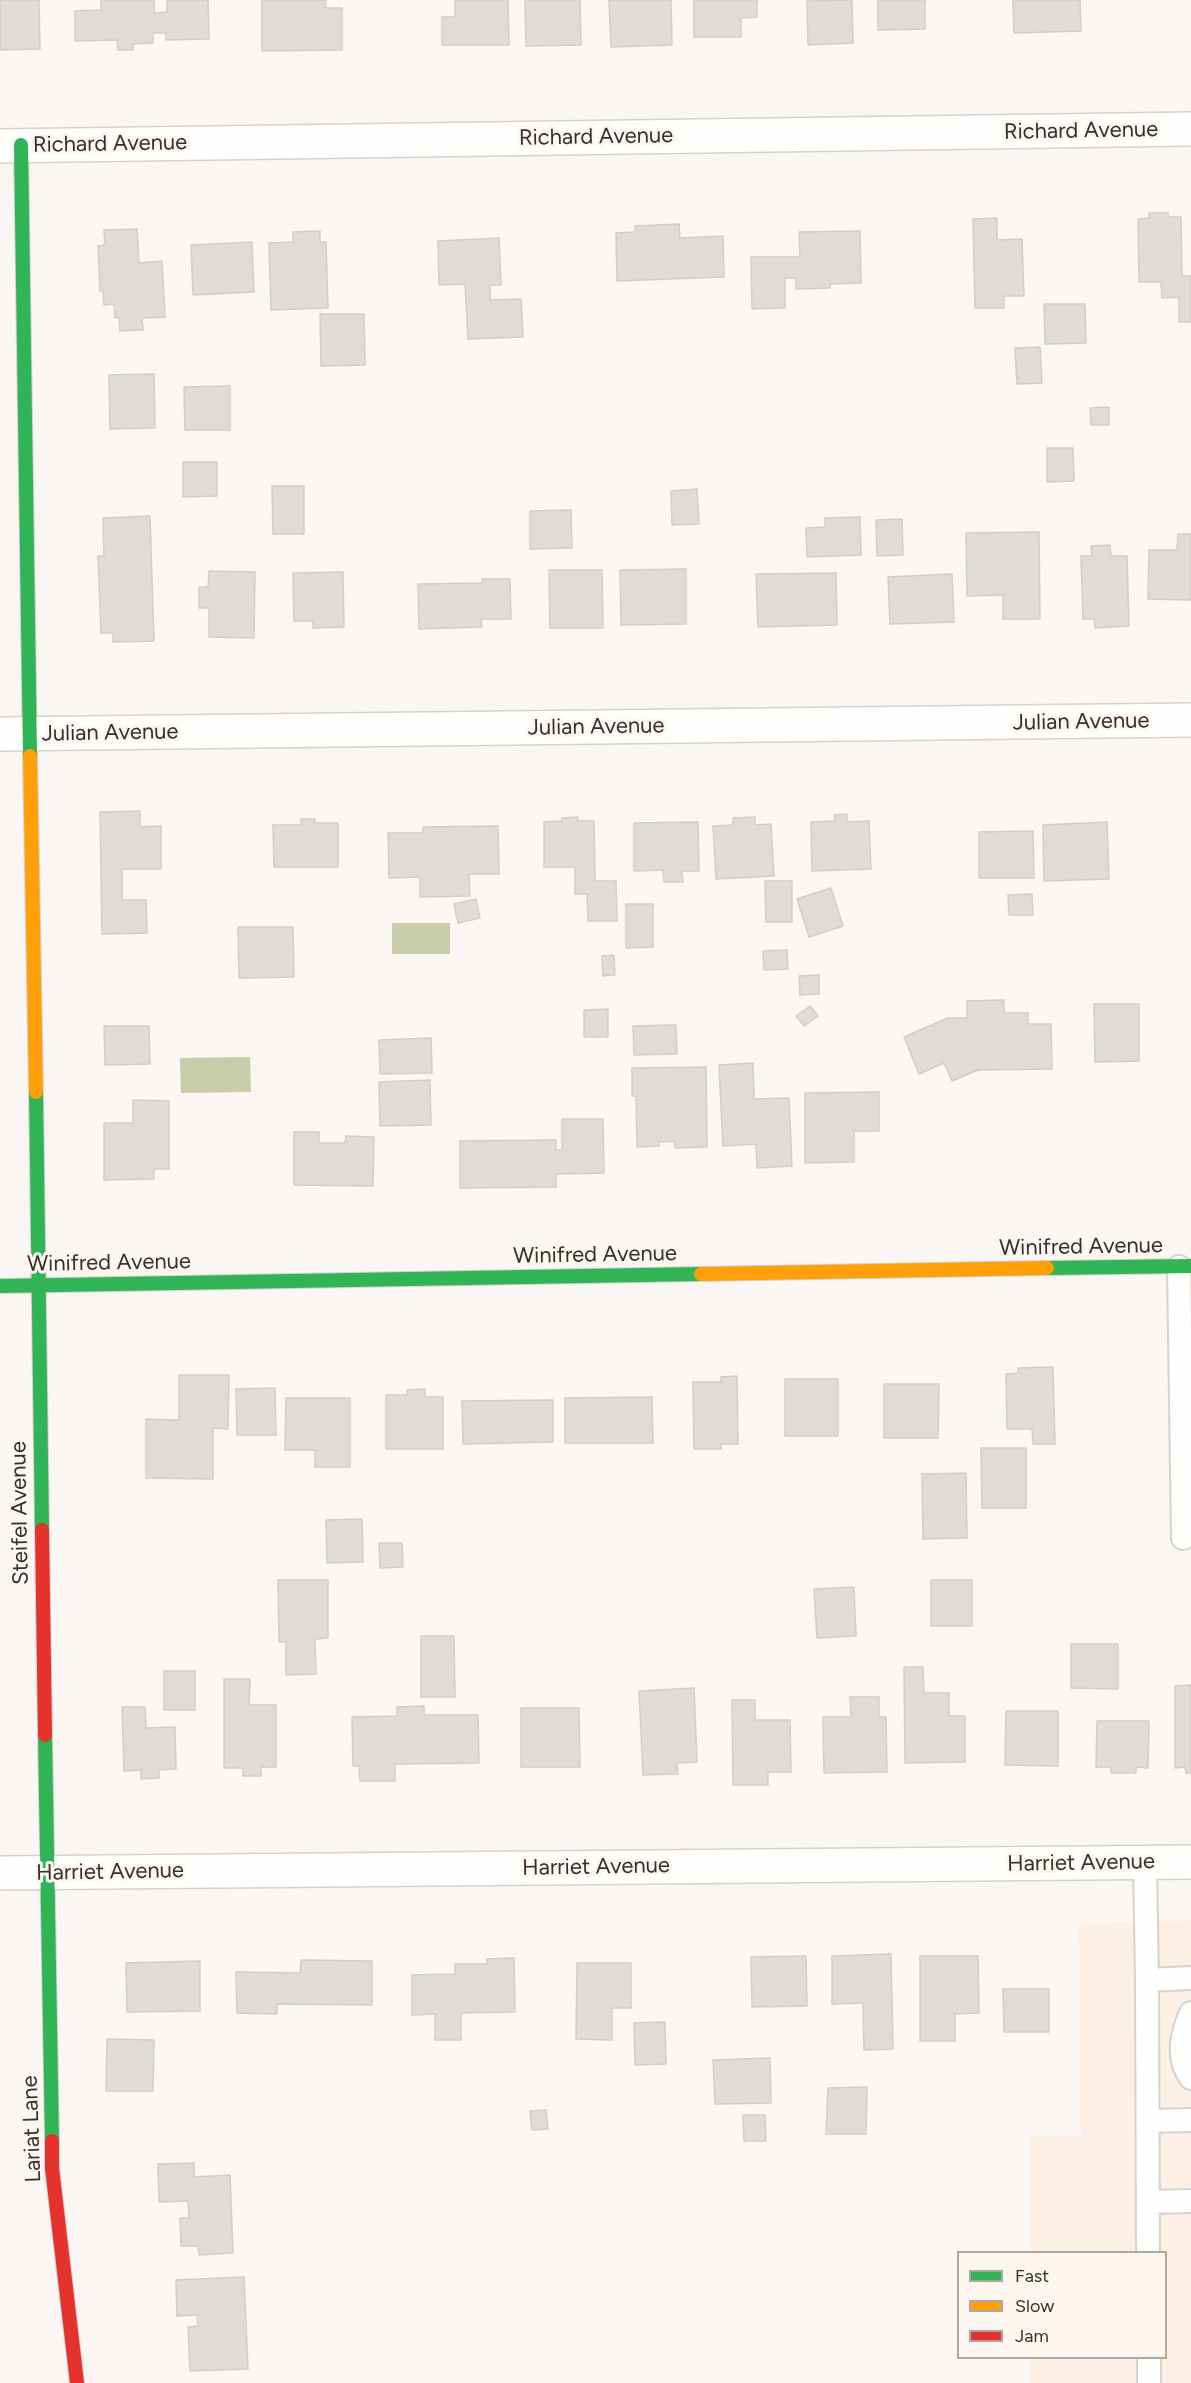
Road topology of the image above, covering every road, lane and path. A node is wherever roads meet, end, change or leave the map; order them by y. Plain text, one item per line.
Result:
1 (1191, 129) edge
2 (10, 145) edge
3 (1191, 720) edge
4 (14, 734) edge
5 (1185, 1267) edge
6 (0, 1286) edge
7 (37, 1286) junction
8 (1183, 1538) dead end
9 (1145, 1862) junction
10 (1191, 1862) edge
11 (0, 1873) edge
12 (47, 1873) junction
13 (1191, 1978) edge
14 (1148, 1980) junction
15 (1191, 2013) edge
16 (1191, 2078) edge
17 (1191, 2120) edge
18 (1148, 2121) junction
19 (1191, 2201) edge
20 (1148, 2202) junction
21 (1148, 2251) edge
22 (1149, 2359) edge
23 (77, 2383) edge
24 (1149, 2383) edge

1 - 2 street, Richard Avenue
2 - 4 street, Steifel Avenue
3 - 4 street, Julian Avenue
4 - 7 street, Steifel Avenue
5 - 7 street, Winifred Avenue
5 - 8 lane
6 - 7 street, Winifred Avenue
7 - 12 street, Steifel Avenue
9 - 10 street, Harriet Avenue
9 - 12 street, Harriet Avenue
9 - 14 lane
11 - 12 street, Harriet Avenue
12 - 23 street, Lariat Lane
13 - 14 lane
14 - 18 lane
15 - 16 lane
17 - 18 lane
18 - 20 lane
19 - 20 lane
20 - 21 lane
22 - 24 lane

